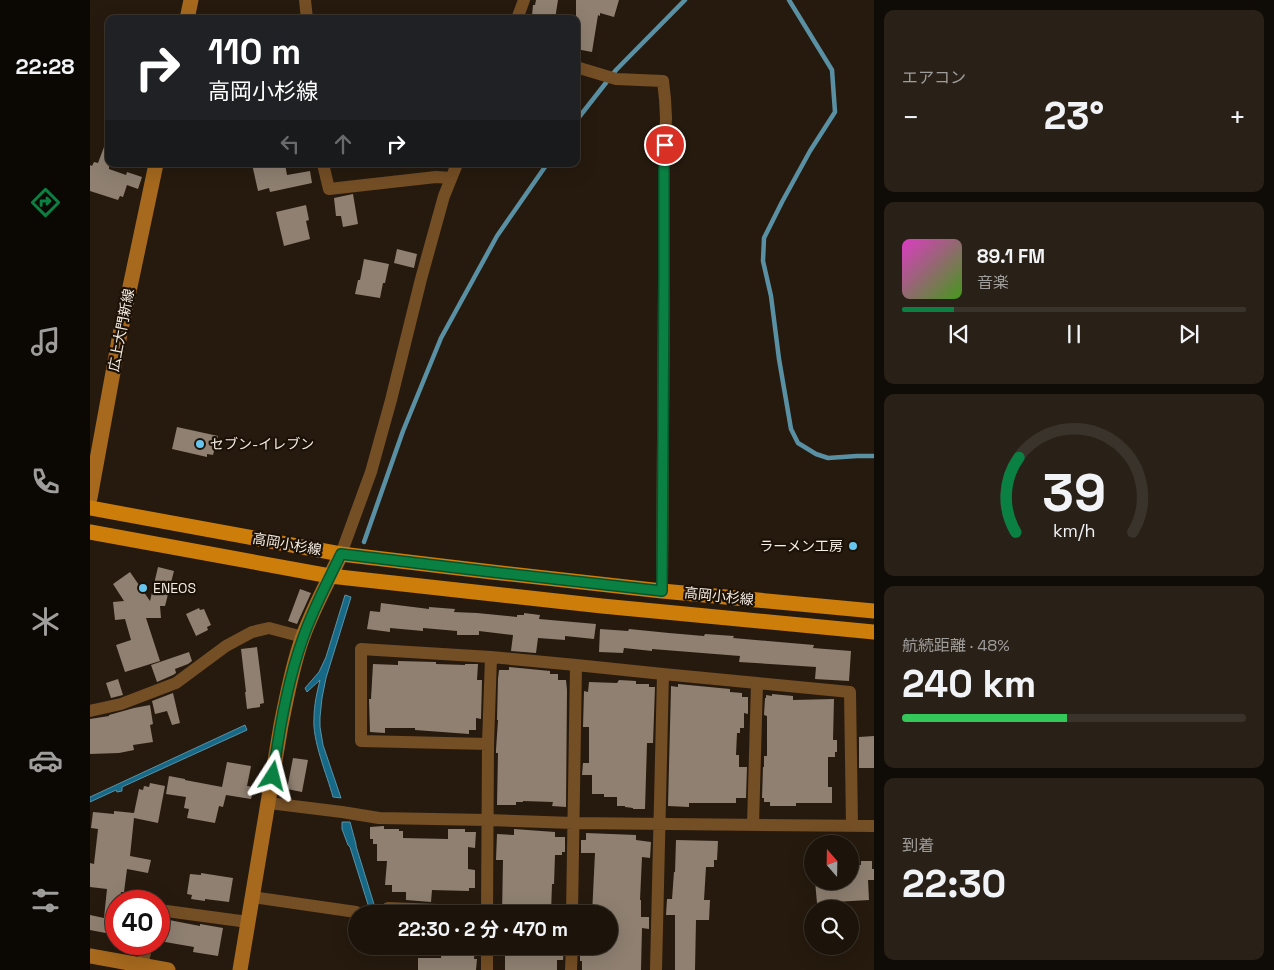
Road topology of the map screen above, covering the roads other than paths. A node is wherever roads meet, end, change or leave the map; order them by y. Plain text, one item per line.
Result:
1 (191, 0) edge
2 (305, 0) edge
3 (524, 0) edge
4 (188, 15) edge
5 (307, 15) edge
6 (518, 15) edge
7 (580, 68) edge
8 (155, 167) edge
9 (324, 167) edge
10 (456, 167) edge
11 (451, 178) junction
12 (90, 498) edge
13 (90, 508) edge
14 (90, 532) edge
15 (341, 554) junction
16 (330, 576) junction
17 (662, 591) junction
18 (874, 611) edge
19 (874, 632) edge
20 (303, 637) junction
21 (491, 657) junction
22 (576, 665) junction
23 (663, 674) junction
24 (757, 684) junction
25 (90, 711) edge
26 (488, 744) junction
27 (269, 803) junction
28 (488, 820) junction
29 (573, 823) junction
30 (659, 824) junction
31 (753, 825) junction
32 (852, 825) junction
33 (874, 826) edge
34 (252, 897) junction
35 (487, 905) edge
36 (572, 905) edge
37 (170, 911) edge
38 (348, 911) edge
39 (248, 922) junction
40 (144, 955) edge
41 (487, 955) edge
42 (572, 955) edge
43 (90, 956) edge
44 (142, 966) junction
45 (168, 970) edge
46 (240, 970) edge
47 (487, 970) edge
48 (571, 970) edge
49 (656, 970) edge

1 - 4 street
2 - 5 street
3 - 6 street
7 - 17 street
8 - 12 street, 広上大門新線
9 - 11 street
10 - 11 street
11 - 15 street
13 - 15 main road, 高岡小杉線
14 - 16 main road, 高岡小杉線
15 - 16 street
15 - 17 main road, 高岡小杉線
16 - 19 main road, 高岡小杉線
16 - 20 street
17 - 18 main road, 高岡小杉線
20 - 25 street
20 - 27 street
21 - 22 street
21 - 26 street
21 - 26 street
22 - 23 street
22 - 29 street
23 - 24 street
23 - 30 street
24 - 31 street
24 - 32 street
26 - 28 street
27 - 28 street
27 - 34 street
28 - 29 street
28 - 35 street
29 - 30 street
29 - 36 street
30 - 31 street
30 - 49 street
31 - 32 street
32 - 33 street
34 - 38 street
34 - 39 street
37 - 39 street
39 - 46 street
40 - 44 street
41 - 47 street
42 - 48 street
43 - 44 street
44 - 45 street

